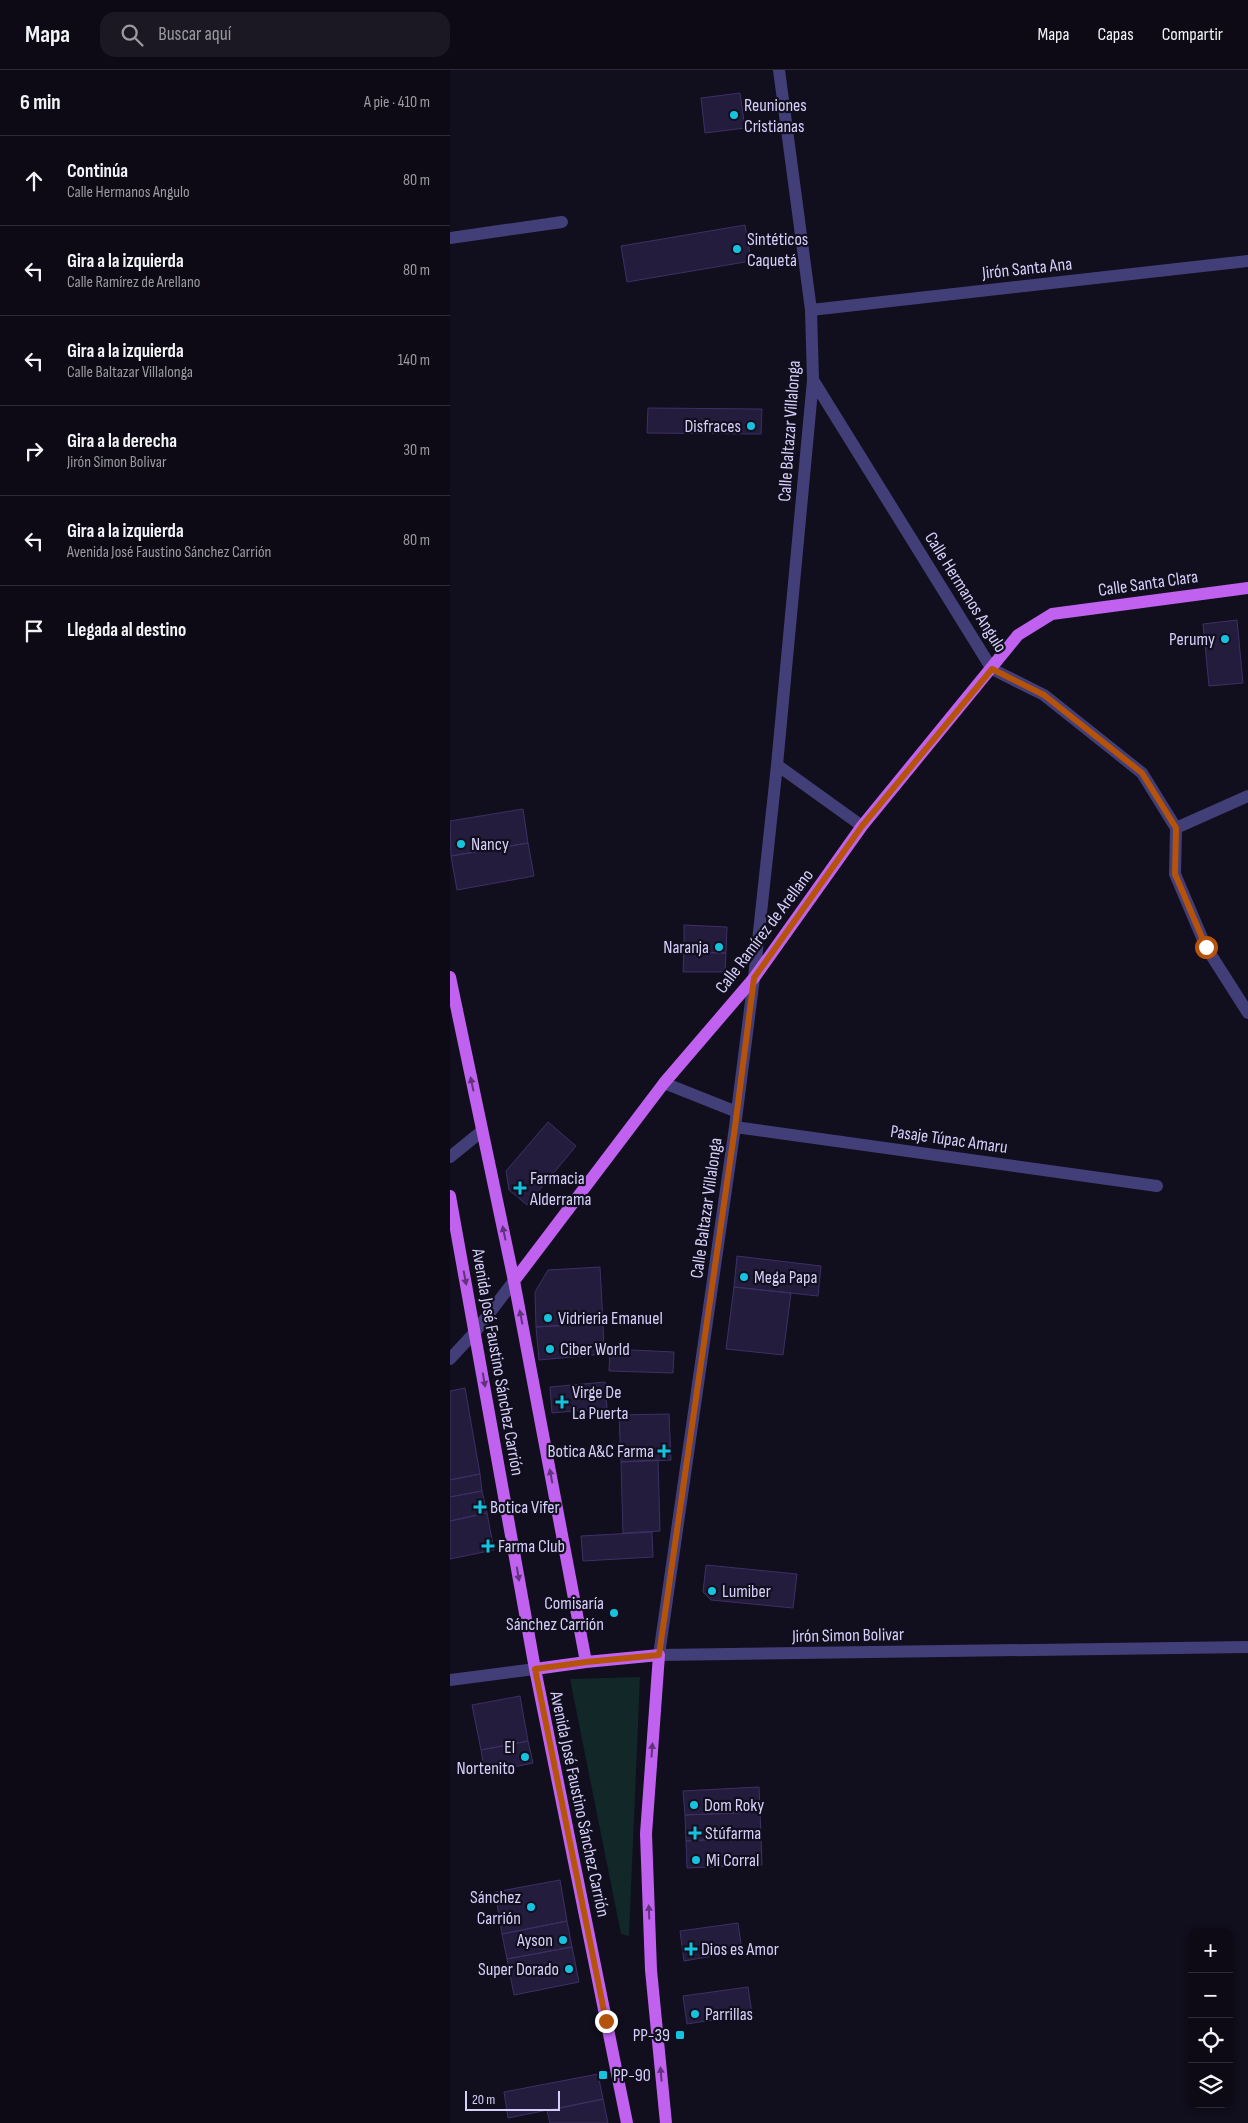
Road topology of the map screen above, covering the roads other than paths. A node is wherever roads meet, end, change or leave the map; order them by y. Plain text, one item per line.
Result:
1 (779, 70) edge
2 (562, 222) dead end
3 (450, 238) edge
4 (1248, 261) edge
5 (811, 310) junction
6 (813, 380) junction
7 (1248, 588) edge
8 (1052, 614) joint
9 (992, 669) junction
10 (777, 765) junction
11 (1248, 796) edge
12 (862, 826) junction
13 (1176, 828) junction
14 (450, 977) edge
15 (754, 978) junction
16 (1248, 1013) edge
17 (664, 1083) junction
18 (737, 1112) junction
19 (735, 1127) junction
20 (482, 1132) junction
21 (450, 1158) edge
22 (1157, 1186) dead end
23 (450, 1196) edge
24 (514, 1281) junction
25 (475, 1332) junction
26 (450, 1359) edge
27 (1248, 1647) edge
28 (659, 1655) junction
29 (586, 1662) junction
30 (535, 1669) junction
31 (450, 1680) edge
32 (626, 2123) edge
33 (666, 2123) edge

1 - 5 street, Calle Baltazar Villalonga
2 - 3 street
4 - 5 street, Jirón Santa Ana
5 - 6 street, Calle Baltazar Villalonga
6 - 9 street, Calle Hermanos Angulo
6 - 10 street, Calle Baltazar Villalonga
7 - 8 main road, Calle Santa Clara
8 - 9 main road, Calle Ramírez de Arellano
9 - 12 main road, Calle Ramírez de Arellano
9 - 13 street, Calle Hermanos Angulo
10 - 12 street
10 - 15 street, Calle Baltazar Villalonga
11 - 13 street
12 - 15 main road, Calle Ramírez de Arellano
13 - 16 street
20 -> 14 main road, Avenida José Faustino Sánchez Carrión
15 - 17 main road, Calle Ramírez de Arellano
15 - 18 street, Calle Baltazar Villalonga
17 - 18 street
17 - 24 main road, Calle Ramírez de Arellano
18 - 19 street, Calle Baltazar Villalonga
19 - 22 street, Pasaje Túpac Amaru
19 - 28 street, Calle Baltazar Villalonga
20 - 21 street
24 -> 20 main road, Avenida José Faustino Sánchez Carrión
23 -> 25 main road, Avenida José Faustino Sánchez Carrión
24 - 25 street
29 -> 24 main road, Avenida José Faustino Sánchez Carrión
25 - 26 street
25 -> 30 main road, Avenida José Faustino Sánchez Carrión
27 - 28 street, Jirón Simon Bolivar
28 - 29 main road, Jirón Simon Bolivar
33 -> 28 main road
29 - 30 main road, Jirón Simon Bolivar
30 - 31 street, Jirón Simon Bolivar
30 - 32 main road, Avenida José Faustino Sánchez Carrión

